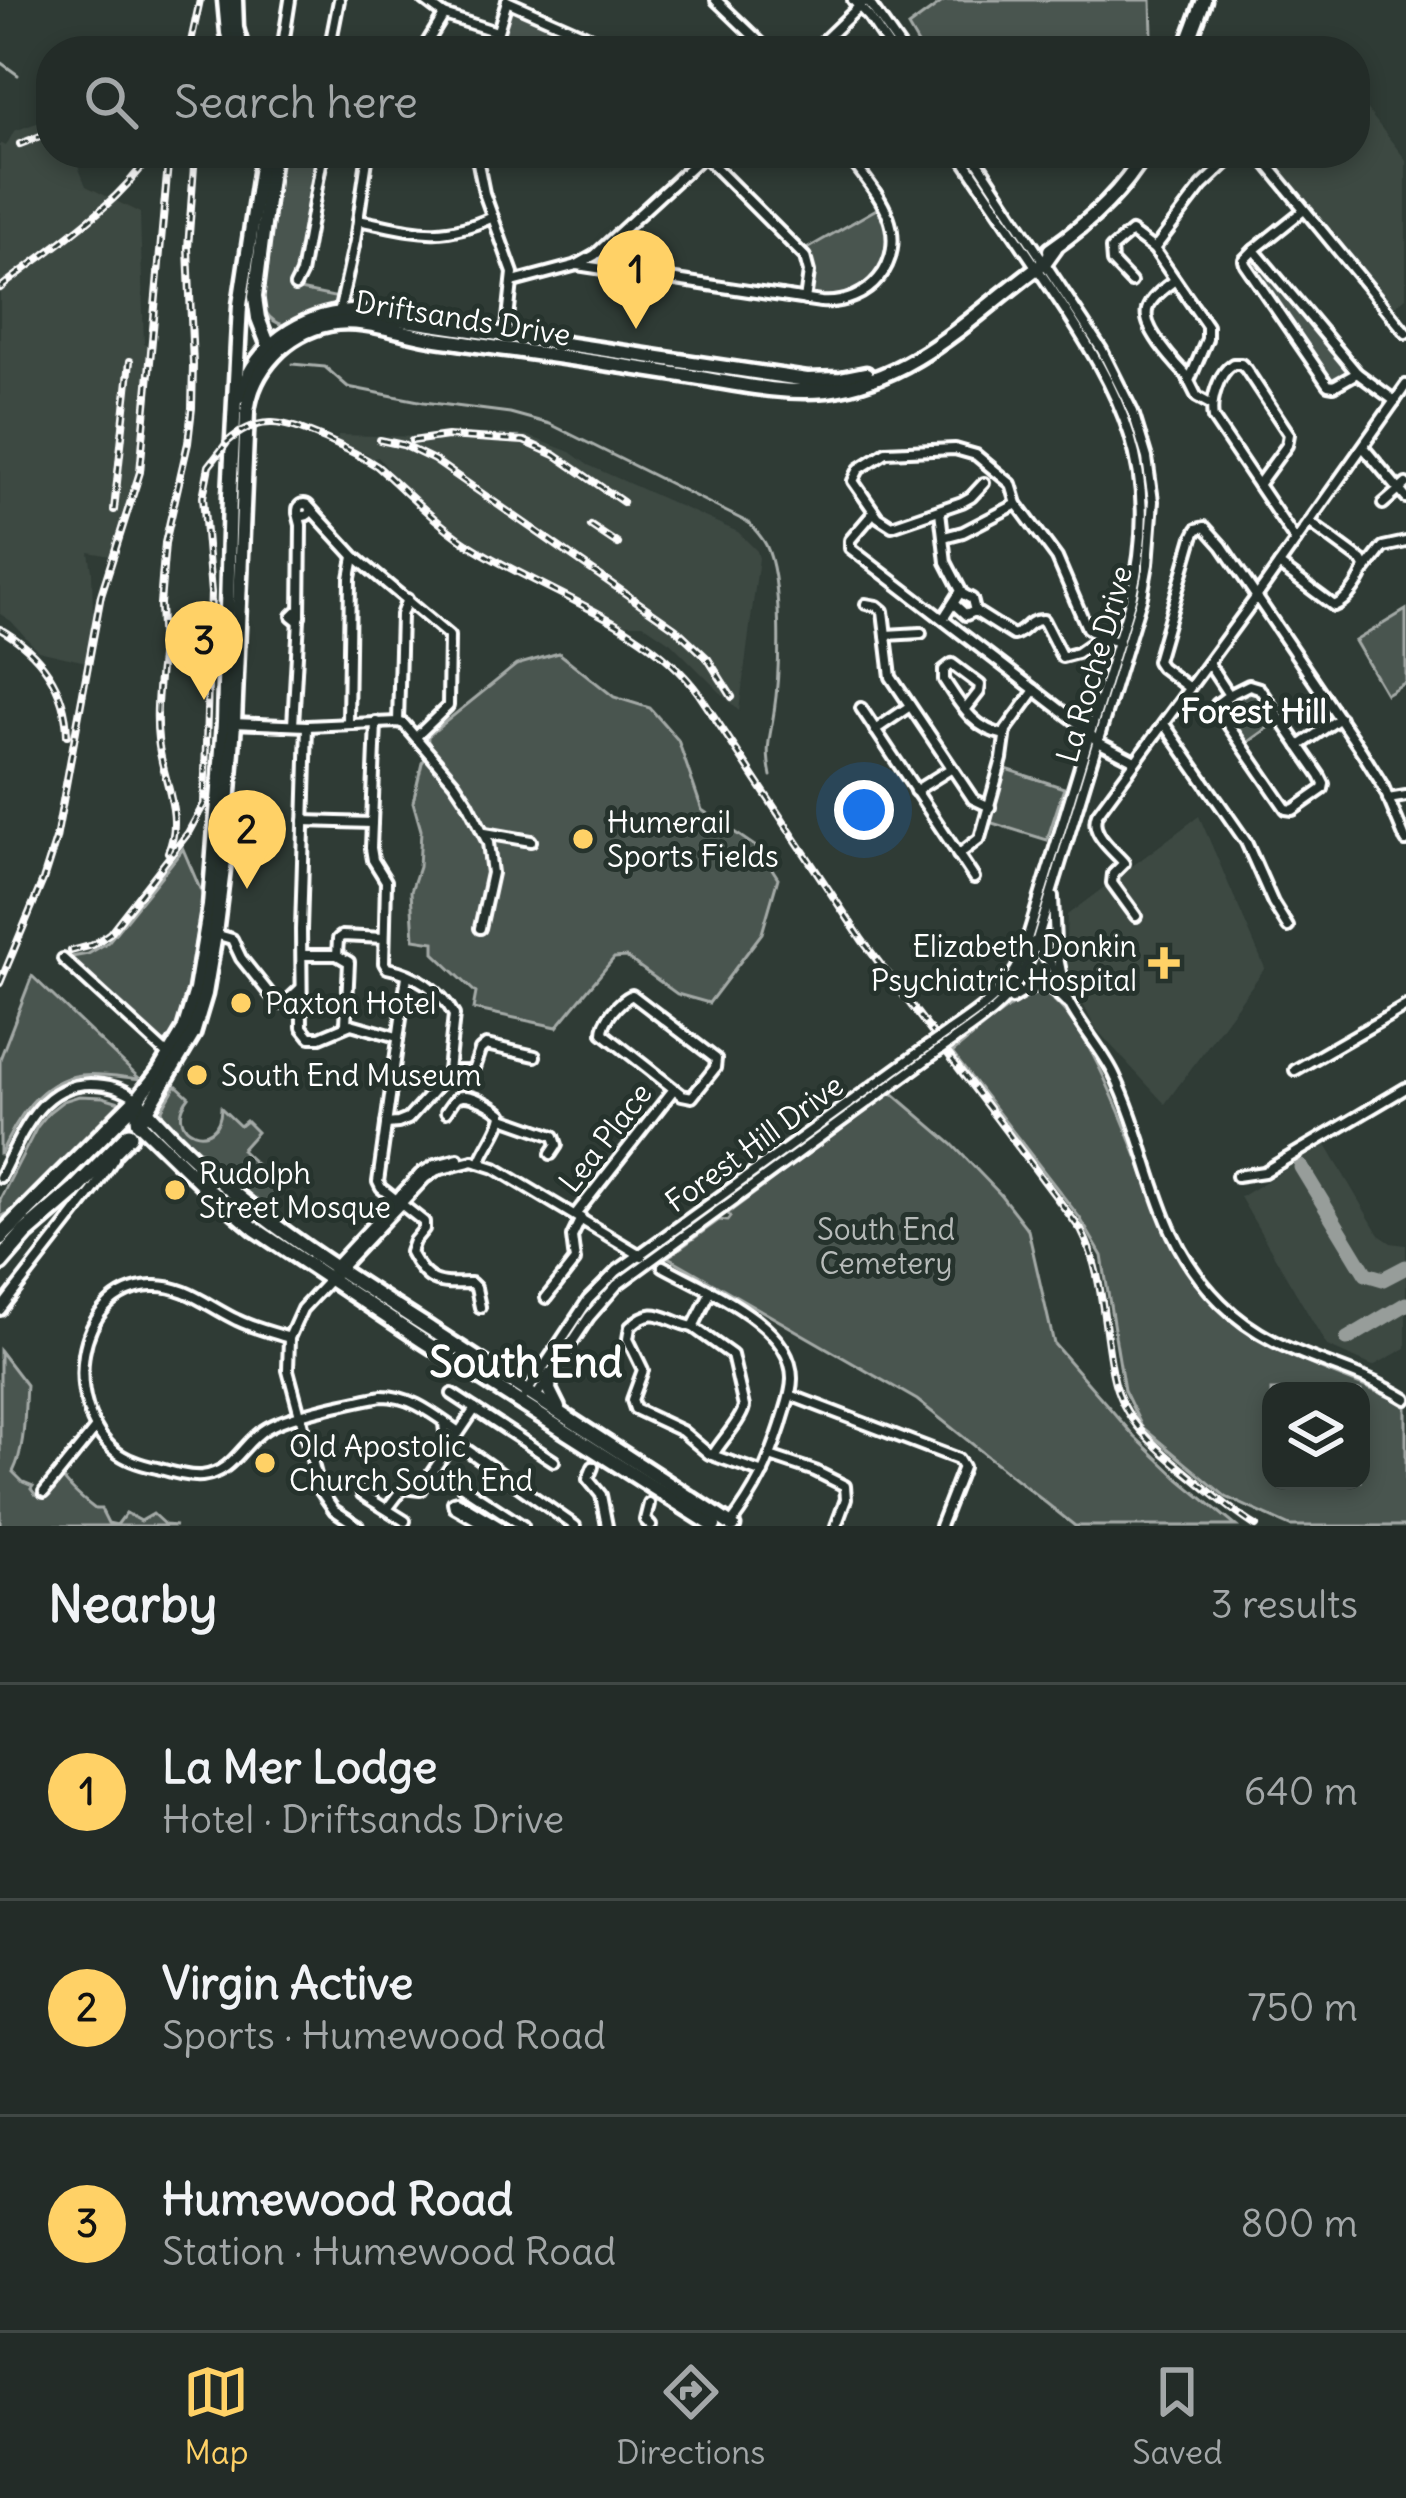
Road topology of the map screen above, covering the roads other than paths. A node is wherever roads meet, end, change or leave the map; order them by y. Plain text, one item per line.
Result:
1 (225, 0) edge
2 (235, 0) edge
3 (290, 0) edge
4 (339, 0) edge
5 (424, 0) edge
6 (507, 0) edge
7 (716, 0) edge
8 (1204, 0) edge
9 (862, 2) edge
10 (444, 15) junction
11 (497, 32) junction
12 (230, 36) edge
13 (237, 36) edge
14 (284, 36) edge
15 (332, 36) edge
16 (431, 36) edge
17 (496, 36) edge
18 (587, 36) edge
19 (753, 36) edge
20 (828, 36) edge
21 (883, 36) edge
22 (890, 36) edge
23 (1191, 36) edge
24 (261, 168) edge
25 (273, 168) edge
26 (320, 168) edge
27 (366, 168) edge
28 (479, 168) edge
29 (688, 168) edge
30 (717, 168) edge
31 (857, 168) edge
32 (970, 168) edge
33 (981, 168) edge
34 (1135, 168) edge
35 (1221, 168) edge
36 (1270, 168) edge
37 (1304, 210) junction
38 (493, 217) junction
39 (358, 220) junction
40 (1154, 249) junction
41 (1254, 250) junction
42 (1039, 262) junction
43 (577, 265) junction
44 (244, 268) junction
45 (1175, 279) junction
46 (513, 282) junction
47 (1131, 282) dead end
48 (296, 286) dead end
49 (255, 297) junction
50 (805, 300) junction
51 (339, 313) junction
52 (296, 326) junction
53 (1406, 333) edge
54 (506, 343) junction
55 (269, 351) junction
56 (1357, 373) junction
57 (1189, 379) junction
58 (1406, 385) edge
59 (1395, 401) junction
60 (1212, 405) junction
61 (233, 431) junction
62 (1363, 447) junction
63 (984, 483) dead end
64 (1258, 485) junction
65 (1404, 491) edge
66 (1017, 504) junction
67 (1383, 505) dead end
68 (940, 511) junction
69 (874, 512) junction
70 (1309, 522) junction
71 (944, 537) junction
72 (1296, 541) junction
73 (1406, 542) edge
74 (354, 556) junction
75 (1279, 565) junction
76 (1364, 570) junction
77 (961, 593) junction
78 (1257, 596) junction
79 (407, 599) junction
80 (866, 604) dead end
81 (955, 604) junction
82 (975, 611) junction
83 (943, 620) junction
84 (921, 633) dead end
85 (886, 635) junction
86 (1100, 637) junction
87 (1122, 643) junction
88 (1208, 663) junction
89 (1189, 688) junction
90 (1035, 690) junction
91 (1229, 694) junction
92 (910, 706) junction
93 (861, 708) dead end
94 (965, 710) junction
95 (1340, 718) junction
96 (433, 721) junction
97 (376, 722) junction
98 (229, 723) junction
99 (348, 723) junction
100 (401, 723) junction
101 (1164, 724) junction
102 (293, 725) junction
103 (307, 726) junction
104 (875, 730) junction
105 (1088, 733) junction
106 (1005, 735) junction
107 (416, 737) junction
108 (1098, 742) junction
109 (1299, 746) junction
110 (1135, 761) junction
111 (952, 768) junction
112 (915, 791) junction
113 (1406, 796) edge
114 (1388, 799) junction
115 (990, 807) junction
116 (304, 820) junction
117 (372, 823) junction
118 (484, 833) junction
119 (531, 841) dead end
120 (1406, 841) edge
121 (958, 855) junction
122 (974, 878) dead end
123 (1053, 889) junction
124 (1136, 916) dead end
125 (1288, 926) dead end
126 (480, 928) dead end
127 (215, 934) junction
128 (384, 938) junction
129 (1032, 941) junction
130 (303, 955) junction
131 (337, 955) junction
132 (63, 959) dead end
133 (407, 976) junction
134 (301, 988) junction
135 (1001, 1006) junction
136 (1406, 1006) edge
137 (1071, 1007) junction
138 (346, 1024) junction
139 (397, 1036) junction
140 (951, 1036) junction
141 (535, 1056) dead end
142 (173, 1059) junction
143 (1295, 1070) dead end
144 (448, 1071) junction
145 (674, 1088) junction
146 (1406, 1088) edge
147 (446, 1112) dead end
148 (138, 1114) junction
149 (503, 1118) junction
150 (386, 1124) junction
151 (550, 1154) dead end
152 (477, 1162) junction
153 (1237, 1176) dead end
154 (0, 1177) edge
155 (398, 1202) junction
156 (578, 1216) junction
157 (0, 1237) edge
158 (644, 1257) junction
159 (0, 1262) edge
160 (663, 1266) dead end
161 (330, 1276) junction
162 (710, 1293) junction
163 (546, 1298) dead end
164 (479, 1307) dead end
165 (0, 1310) edge
166 (693, 1327) junction
167 (289, 1338) junction
168 (550, 1375) junction
169 (452, 1394) dead end
170 (790, 1395) junction
171 (1406, 1399) edge
172 (528, 1400) junction
173 (475, 1409) junction
174 (299, 1417) junction
175 (565, 1417) junction
176 (95, 1429) junction
177 (453, 1436) junction
178 (713, 1455) junction
179 (770, 1456) junction
180 (554, 1462) dead end
181 (593, 1467) dead end
182 (763, 1473) junction
183 (462, 1486) dead end
184 (44, 1492) dead end
185 (362, 1493) dead end
186 (650, 1504) dead end
187 (387, 1509) junction
188 (405, 1521) dead end
189 (731, 1525) edge
190 (358, 1526) edge
191 (487, 1526) edge
192 (499, 1526) edge
193 (524, 1526) edge
194 (575, 1526) edge
195 (608, 1526) edge
196 (651, 1526) edge
197 (714, 1526) edge
198 (836, 1526) edge
199 (940, 1526) edge

1 - 12 main road
2 - 13 main road
3 - 14 street
4 - 15 street
5 - 10 street
6 - 11 street
6 - 18 street
7 - 19 street
8 - 23 main road
9 - 20 street
9 - 21 street
9 - 22 street
10 - 11 street
10 - 16 street
11 - 17 street
24 - 44 main road
25 - 49 main road
26 - 48 street
27 - 39 street
28 - 38 street
29 - 43 street
30 - 50 street
31 - 50 street
32 - 42 street, La Roche Drive
33 - 42 street, La Roche Drive
34 - 42 main road, Driftsands Drive
35 - 40 street
36 - 37 street
37 - 41 street
37 - 53 street
38 - 39 street
38 - 46 street
39 - 51 street
40 - 45 street
40 - 47 street
41 - 56 street
41 - 56 street
42 - 54 main road, Driftsands Drive
42 - 87 street, La Roche Drive
43 - 46 street
43 - 50 street
44 - 55 main road
44 - 61 main road
45 - 57 street
45 - 57 street
46 - 54 street
49 - 52 main road
49 - 55 main road
51 - 52 main road, Driftsands Drive
51 - 54 main road, Driftsands Drive
52 - 55 main road, Driftsands Drive
54 - 55 main road, Driftsands Drive
55 - 61 main road, Driftsands Drive
55 - 98 main road
56 - 59 street
57 - 60 street
58 - 59 street
59 - 62 street
60 - 64 street
60 - 64 street
61 - 98 main road
62 - 65 street
62 - 70 street
63 - 68 street
64 - 72 street
65 - 67 street
66 - 69 street
66 - 71 street
66 - 86 street
68 - 69 street
68 - 71 street
69 - 83 street
70 - 72 street
70 - 76 street
71 - 77 street
72 - 75 street
73 - 76 street
74 - 79 street
74 - 99 street
74 - 102 street
75 - 76 street
75 - 78 street
77 - 81 street
77 - 82 street
78 - 88 street
78 - 89 street
78 - 95 street
79 - 96 street
79 - 100 street
80 - 85 street
81 - 82 street
81 - 83 street
82 - 86 street
83 - 90 street
84 - 85 street
85 - 92 street
86 - 87 street
87 - 105 street, La Roche Drive
87 - 108 street, La Roche Drive
88 - 89 street
88 - 91 street
89 - 101 street
90 - 105 street
90 - 106 street
91 - 109 street
91 - 109 street
92 - 104 street
92 - 111 street
93 - 104 street
94 - 94 street
94 - 106 street
95 - 109 street
95 - 114 street
96 - 100 street
96 - 107 street
97 - 99 street
97 - 100 street
97 - 117 street
98 - 102 street
98 - 127 main road
98 - 142 main road
99 - 103 street
100 - 107 street
101 - 110 street
101 - 125 street
102 - 103 street
103 - 116 street
104 - 112 street
105 - 108 street
105 - 129 street, La Roche Drive
106 - 115 street
107 - 118 street
108 - 110 street
108 - 123 street, La Roche Drive
110 - 124 street
111 - 112 street
111 - 115 street
112 - 121 street
113 - 114 street
114 - 120 street
115 - 121 street
116 - 117 street
116 - 130 street
117 - 128 street
118 - 119 street
118 - 126 street
121 - 122 street
123 - 129 street, La Roche Drive
123 - 137 street
127 - 134 street
127 - 142 main road
128 - 131 street
128 - 133 street
129 - 135 street, Forest Hill Drive
129 - 137 street
129 - 140 street, Forest Hill Drive
130 - 131 street
130 - 134 street
131 - 138 street
132 - 142 street
133 - 139 street
133 - 144 street
134 - 138 street
135 - 137 street
135 - 140 street, Forest Hill Drive
136 - 143 street
137 - 171 street
138 - 139 street
139 - 150 street
140 - 158 street, Forest Hill Drive, bridge
141 - 144 street
142 - 148 main road
144 - 150 street
145 - 145 street, Lea Place
145 - 156 street, Lea Place
146 - 153 street
147 - 149 street
148 - 154 street
148 - 157 highway
148 - 159 highway
148 - 161 main road
148 - 165 street
149 - 151 street
149 - 152 street
150 - 155 street
152 - 155 street
152 - 156 street
155 - 161 street
155 - 164 street
156 - 158 street
156 - 163 street
158 - 168 street, Forest Hill Drive
158 - 172 street, Forest Hill Drive
160 - 162 street
161 - 167 street
161 - 172 main road
162 - 166 street
162 - 170 street
166 - 178 street
166 - 178 street
167 - 174 street
167 - 176 street
168 - 172 street, Forest Hill Drive
168 - 175 main road
169 - 173 street
170 - 179 street
170 - 199 street
172 - 175 main road
172 - 197 main road
173 - 177 street
173 - 180 street
174 - 176 street
174 - 177 street
174 - 190 street
175 - 189 main road
176 - 184 street
177 - 187 street
177 - 194 street
178 - 182 street
179 - 182 street
179 - 198 street
181 - 195 street
182 - 189 street
183 - 193 street
185 - 187 street
186 - 196 street
187 - 188 street
191 - 192 street

